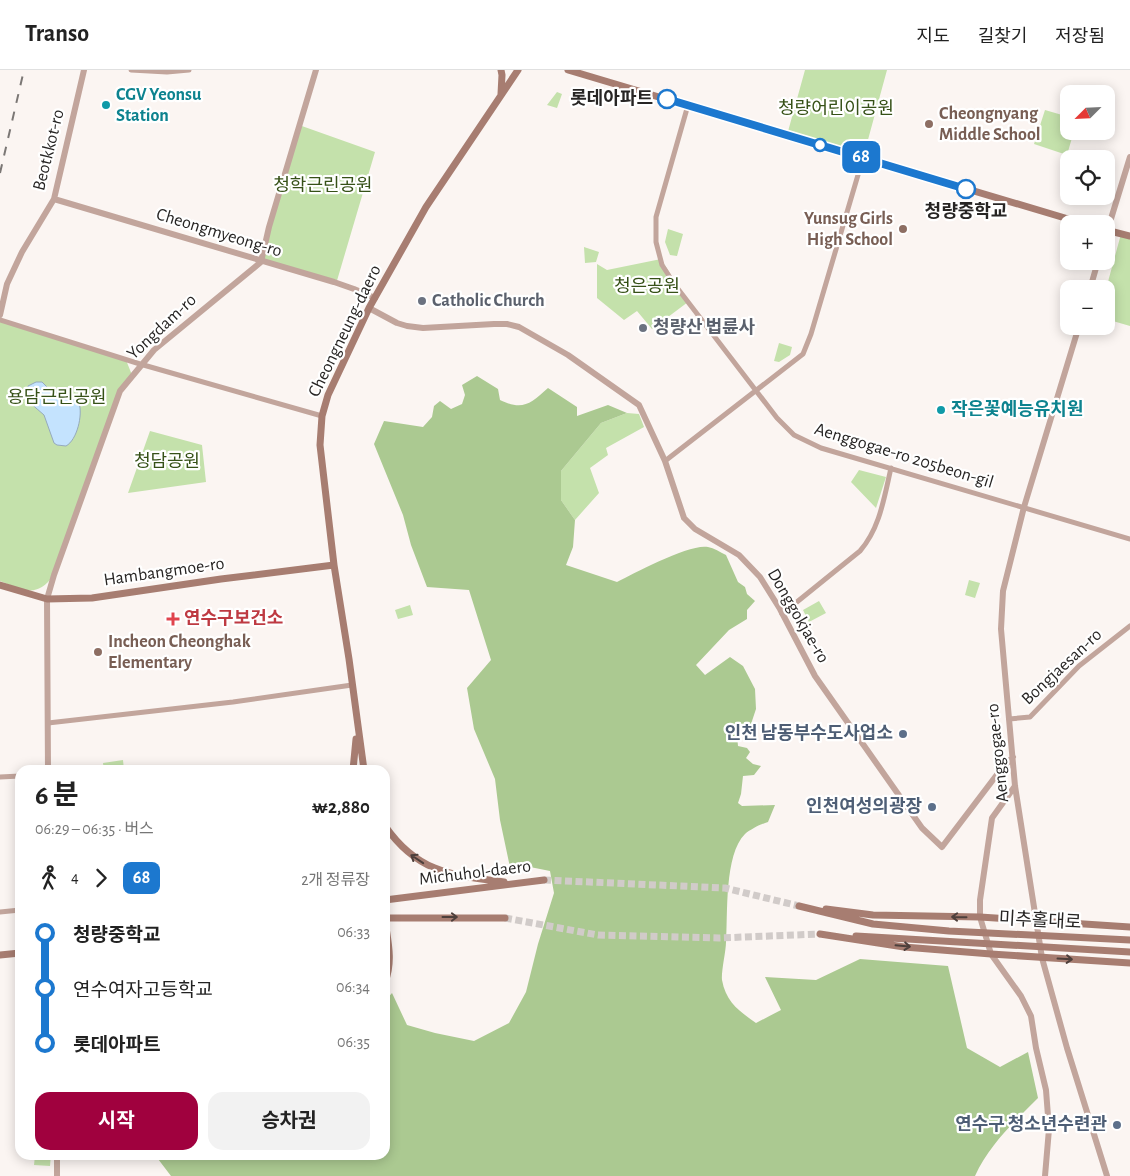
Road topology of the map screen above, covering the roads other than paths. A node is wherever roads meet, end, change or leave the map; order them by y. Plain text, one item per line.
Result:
1 (84, 70) edge
2 (131, 70) edge
3 (189, 70) edge
4 (316, 70) edge
5 (501, 70) edge
6 (518, 70) edge
7 (568, 70) edge
8 (500, 96) junction
9 (688, 105) junction
10 (864, 158) junction
11 (1130, 158) edge
12 (1127, 176) edge
13 (54, 199) junction
14 (1113, 215) edge
15 (1060, 217) edge
16 (1115, 233) edge
17 (1130, 236) edge
18 (261, 262) junction
19 (375, 298) junction
20 (369, 308) junction
21 (0, 315) edge
22 (0, 320) edge
23 (1076, 335) edge
24 (140, 364) junction
25 (756, 391) junction
26 (322, 416) junction
27 (665, 461) junction
28 (891, 468) junction
29 (1024, 507) junction
30 (1130, 539) edge
31 (334, 565) junction
32 (0, 586) edge
33 (47, 599) junction
34 (782, 614) junction
35 (1130, 626) edge
36 (352, 685) junction
37 (1009, 719) junction
38 (48, 723) junction
39 (357, 728) junction
40 (1013, 757) junction
41 (48, 765) edge
42 (353, 765) edge
43 (358, 765) edge
44 (364, 765) edge
45 (0, 776) edge
46 (15, 776) edge
47 (1016, 786) junction
48 (390, 833) edge
49 (544, 880) tunnel mouth
50 (514, 884) junction
51 (390, 899) edge
52 (15, 910) edge
53 (0, 912) edge
54 (980, 917) junction
55 (390, 918) edge
56 (505, 918) tunnel mouth
57 (1036, 922) junction
58 (1130, 927) edge
59 (1130, 940) edge
60 (1130, 952) edge
61 (15, 954) edge
62 (991, 954) junction
63 (0, 955) edge
64 (1042, 958) junction
65 (1130, 963) edge
66 (57, 1160) edge
67 (58, 1176) edge
68 (1045, 1176) edge
69 (1107, 1176) edge

1 - 13 street, Beotkkot-ro
2 - 3 street
4 - 18 street
5 - 8 main road
6 - 8 main road, Cheongneung-daero
7 - 9 main road
8 - 19 main road, Cheongneung-daero
9 - 10 main road
9 - 25 street, Aenggogae-ro 205beon-gil
10 - 15 main road
10 - 25 street
11 - 12 street
12 - 14 street
13 - 18 street, Cheongmyeong-ro
13 - 21 street, Beotkkot-ro
16 - 17 main road
18 - 19 street, Cheongmyeong-ro
18 - 24 street, Yongdam-ro
19 - 20 main road, Cheongneung-daero
20 - 26 main road, Cheongneung-daero
20 - 27 street, Donggokjae-ro
22 - 24 street
23 - 29 street, Aenggogae-ro
24 - 26 street
24 - 33 street, Yongdam-ro
25 - 27 street
25 - 28 street, Aenggogae-ro 205beon-gil
26 - 31 main road, Cheongneung-daero
27 - 34 street, Donggokjae-ro
28 - 29 street, Aenggogae-ro 205beon-gil
28 - 34 street
29 - 30 street, Aenggogae-ro 205beon-gil
29 - 37 street, Aenggogae-ro
31 - 33 main road, Hambangmoe-ro
31 - 36 main road, Cheongneung-daero
32 - 33 main road, Hambangmoe-ro
33 - 38 street, Yongdam-ro
34 - 40 street, Donggokjae-ro
35 - 37 street, Bongjaesan-ro
36 - 38 street
36 - 39 main road, Cheongneung-daero
37 - 40 street, Aenggogae-ro
38 - 41 street, Yongdam-ro
39 - 42 main road
39 - 43 main road
39 - 44 main road
40 - 47 street, Aenggogae-ro
45 - 46 street
47 - 54 street
47 - 57 street, Aenggogae-ro
50 -> 48 main road
49 - 50 main road, Michuhol-daero
50 - 51 main road, Michuhol-daero
52 - 53 street
54 - 57 main road
54 -> 59 main road, 미추홀대로
54 - 62 street
55 -> 56 main road
57 - 58 main road
57 - 64 street, Aenggogae-ro
60 -> 62 main road, 미추홀대로
61 - 63 main road
62 - 64 main road
62 - 68 street
64 -> 65 main road
64 - 69 street, Aenggogae-ro
66 - 67 street

